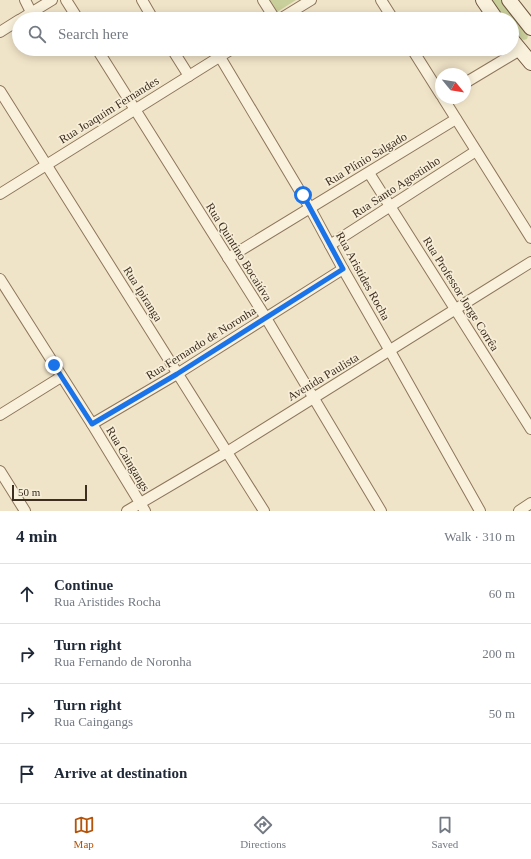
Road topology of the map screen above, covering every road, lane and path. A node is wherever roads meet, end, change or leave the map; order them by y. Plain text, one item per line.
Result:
1 (25, 0) edge
2 (52, 0) edge
3 (66, 0) edge
4 (142, 0) edge
5 (263, 0) edge
6 (311, 0) edge
7 (382, 0) edge
8 (483, 0) edge
9 (509, 0) edge
10 (31, 12) joint
11 (74, 12) edge
12 (149, 12) edge
13 (271, 12) edge
14 (291, 12) edge
15 (389, 12) edge
16 (491, 12) edge
17 (518, 12) edge
18 (519, 13) edge
19 (12, 25) edge
20 (531, 28) edge
21 (0, 32) edge
22 (519, 49) edge
23 (101, 56) edge
24 (176, 56) edge
25 (416, 56) edge
26 (501, 56) edge
27 (220, 57) joint
28 (531, 63) edge
29 (189, 76) junction
30 (471, 79) edge
31 (435, 85) edge
32 (0, 91) edge
33 (447, 104) edge
34 (135, 110) junction
35 (456, 119) junction
36 (476, 151) junction
37 (46, 165) junction
38 (369, 173) junction
39 (0, 194) edge
40 (390, 206) junction
41 (310, 208) junction
42 (531, 238) edge
43 (330, 245) junction
44 (228, 258) junction
45 (531, 262) edge
46 (343, 269) junction
47 (0, 279) edge
48 (455, 310) junction
49 (266, 318) junction
50 (390, 351) junction
51 (177, 374) junction
52 (61, 377) junction
53 (312, 398) junction
54 (0, 415) edge
55 (92, 424) junction
56 (531, 429) edge
57 (227, 452) junction
58 (0, 471) edge
59 (531, 503) edge
60 (142, 507) edge
61 (25, 511) edge
62 (127, 511) edge
63 (264, 511) edge
64 (381, 511) edge
65 (480, 511) edge
66 (519, 511) edge

1 - 10 street
2 - 10 street
3 - 11 street
4 - 12 street
5 - 13 street
6 - 14 street
7 - 15 street
8 - 16 main road
9 - 17 main road
18 - 20 main road
19 - 21 street
22 - 28 main road
23 - 34 street, Rua Quintino Bocaiúva
24 - 29 street
25 - 31 street
26 - 30 street
27 - 29 street, Rua Joaquim Fernandes
27 - 41 street, Rua Aristides Rocha
29 - 34 street, Rua Joaquim Fernandes
32 - 37 street, Rua Ipiranga
33 - 35 street
34 - 37 street, Rua Joaquim Fernandes
34 - 44 street, Rua Quintino Bocaiúva
35 - 36 street
35 - 38 street, Rua Plínio Salgado
36 - 40 street, Rua Santo Agostinho
36 - 42 street
37 - 39 street, Rua Joaquim Fernandes
37 - 51 street, Rua Ipiranga
38 - 40 street, Rua Professor Jorge Corrêa
38 - 41 street, Rua Plínio Salgado
40 - 43 street, Rua Santo Agostinho
40 - 48 street, Rua Professor Jorge Corrêa
41 - 43 street, Rua Aristides Rocha
41 - 44 street, Rua Plínio Salgado
43 - 46 street, Rua Aristides Rocha
44 - 49 street, Rua Quintino Bocaiúva
45 - 48 street, Avenida Paulista
46 - 49 street, Rua Fernando de Noronha
46 - 50 street, Rua Aristides Rocha
47 - 52 street, Rua Caingangs
48 - 50 street, Avenida Paulista
48 - 56 street, Rua Professor Jorge Corrêa
49 - 51 street, Rua Fernando de Noronha
49 - 53 street, Rua Quintino Bocaiúva
50 - 53 street, Avenida Paulista
50 - 65 street, Rua Aristides Rocha
51 - 55 street, Rua Fernando de Noronha
51 - 57 street, Rua Ipiranga
52 - 54 street
52 - 55 street, Rua Caingangs
53 - 57 street, Avenida Paulista
53 - 64 street, Rua Quintino Bocaiúva
55 - 60 street, Rua Caingangs
57 - 60 street, Avenida Paulista
57 - 63 street, Rua Ipiranga
58 - 61 street
59 - 66 street
60 - 62 street, Avenida Paulista

